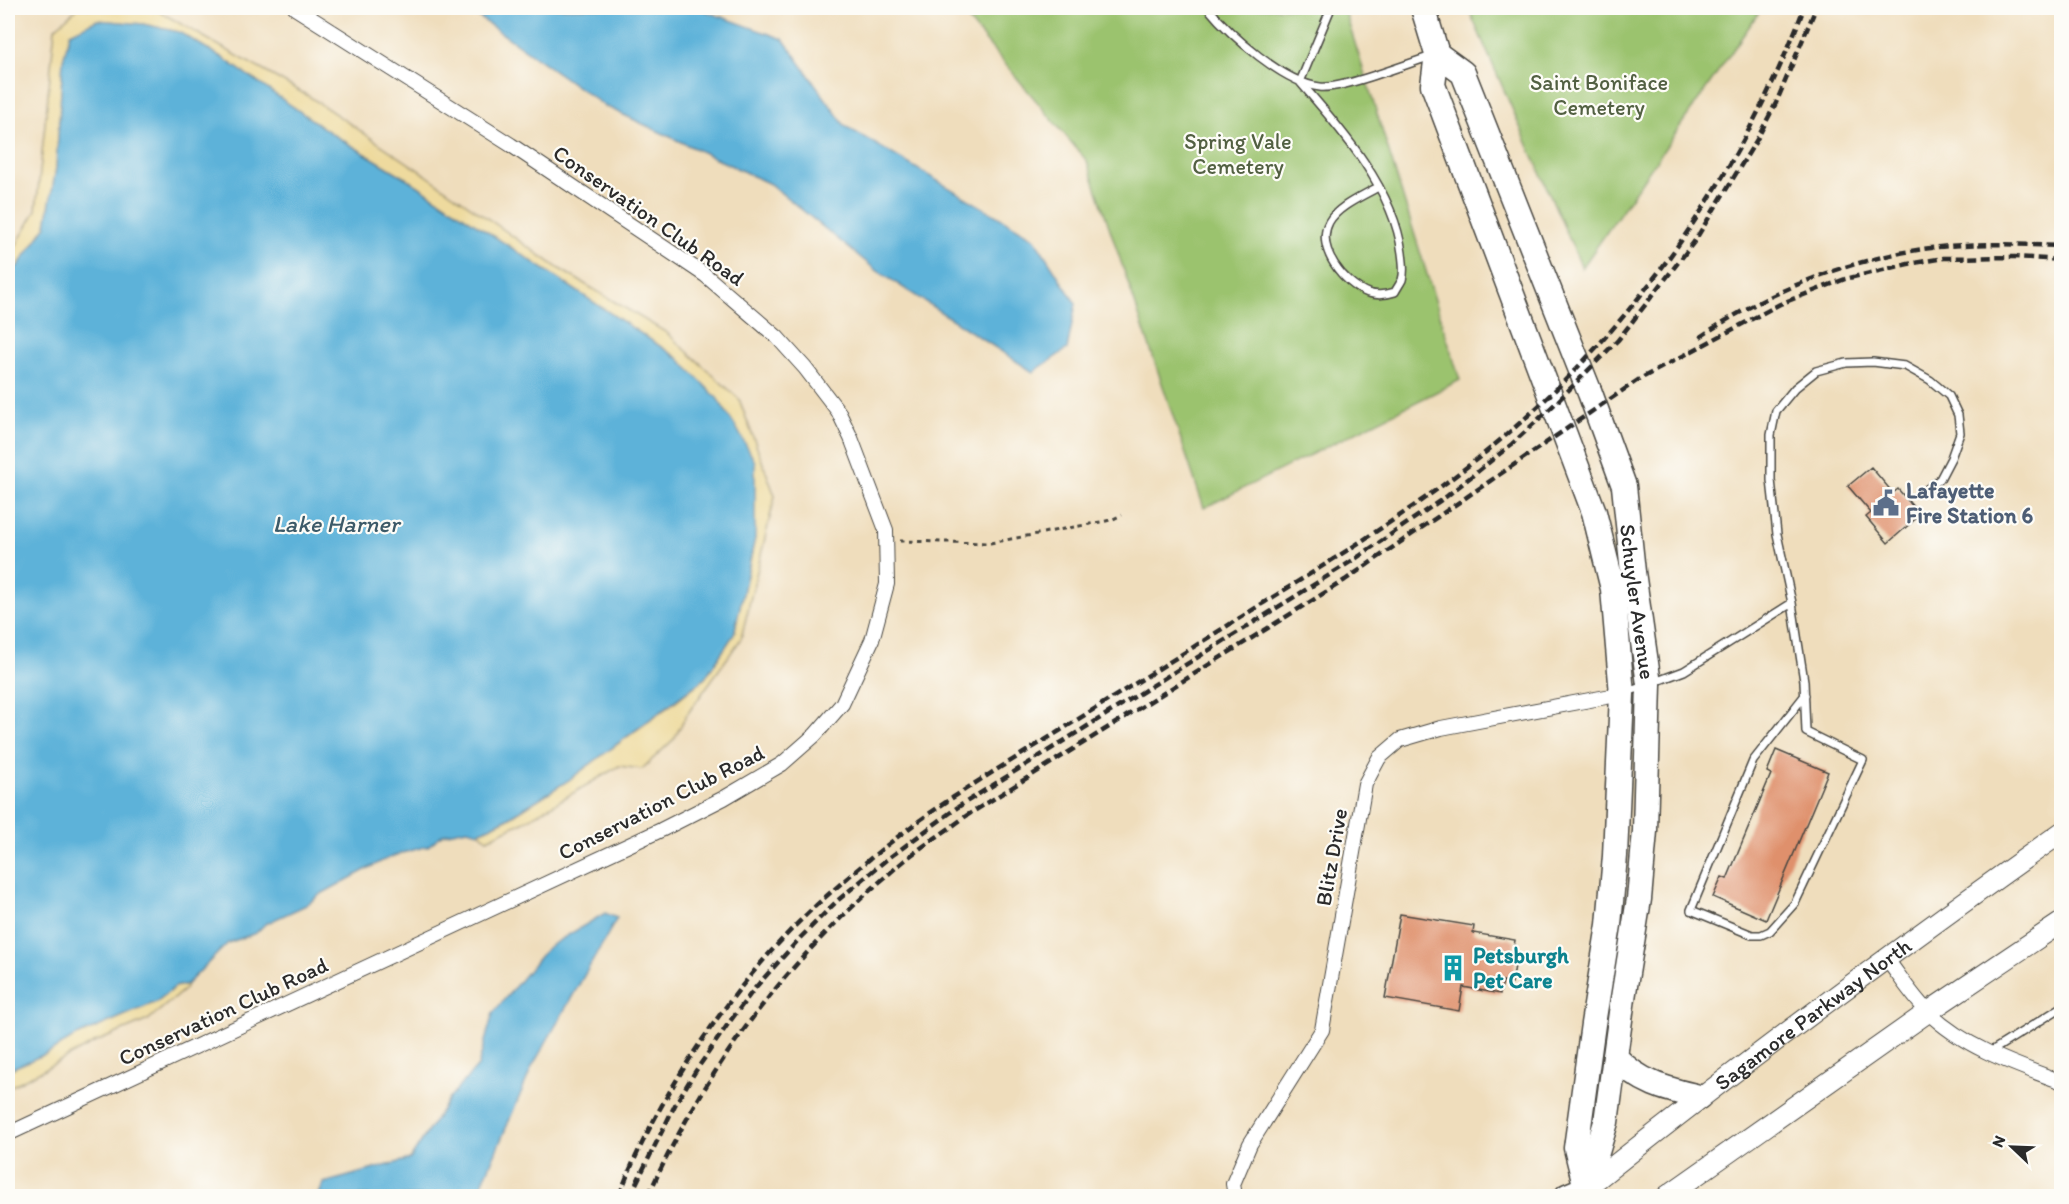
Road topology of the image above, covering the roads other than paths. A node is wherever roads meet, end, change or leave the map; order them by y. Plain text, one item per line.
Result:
1 (295, 8) edge
2 (1208, 8) edge
3 (1331, 8) edge
4 (1423, 8) edge
5 (1437, 54) junction
6 (1300, 82) junction
7 (1378, 187) junction
8 (1925, 491) dead end
9 (1792, 603) junction
10 (1649, 684) junction
11 (1622, 694) junction
12 (1804, 694) junction
13 (2061, 832) edge
14 (2061, 922) edge
15 (1886, 957) junction
16 (2061, 1006) edge
17 (1928, 1012) junction
18 (1990, 1052) junction
19 (1615, 1057) junction
20 (2061, 1082) edge
21 (1700, 1097) junction
22 (8, 1134) edge
23 (1579, 1194) edge
24 (1669, 1196) edge
25 (1235, 1197) edge

1 - 22 street, Conservation Club Road
2 - 6 lane
3 - 6 lane
4 - 5 highway, Schuyler Avenue
5 - 6 lane
5 - 10 highway, Schuyler Avenue
5 - 11 highway, Schuyler Avenue
6 - 7 lane
7 - 7 lane
8 - 9 lane
9 - 10 lane
9 - 12 lane
10 - 11 lane
10 - 19 highway, Schuyler Avenue
11 - 23 highway, Schuyler Avenue
11 - 25 street, Blitz Drive
12 - 12 lane
13 - 15 main road, Sagamore Parkway North
14 - 17 main road
15 - 17 street
15 - 21 main road, Sagamore Parkway North
16 - 18 lane
17 - 18 street
17 - 24 main road
18 - 20 street
19 - 21 highway
19 - 23 highway, Schuyler Avenue
21 - 23 main road, Sagamore Parkway North

